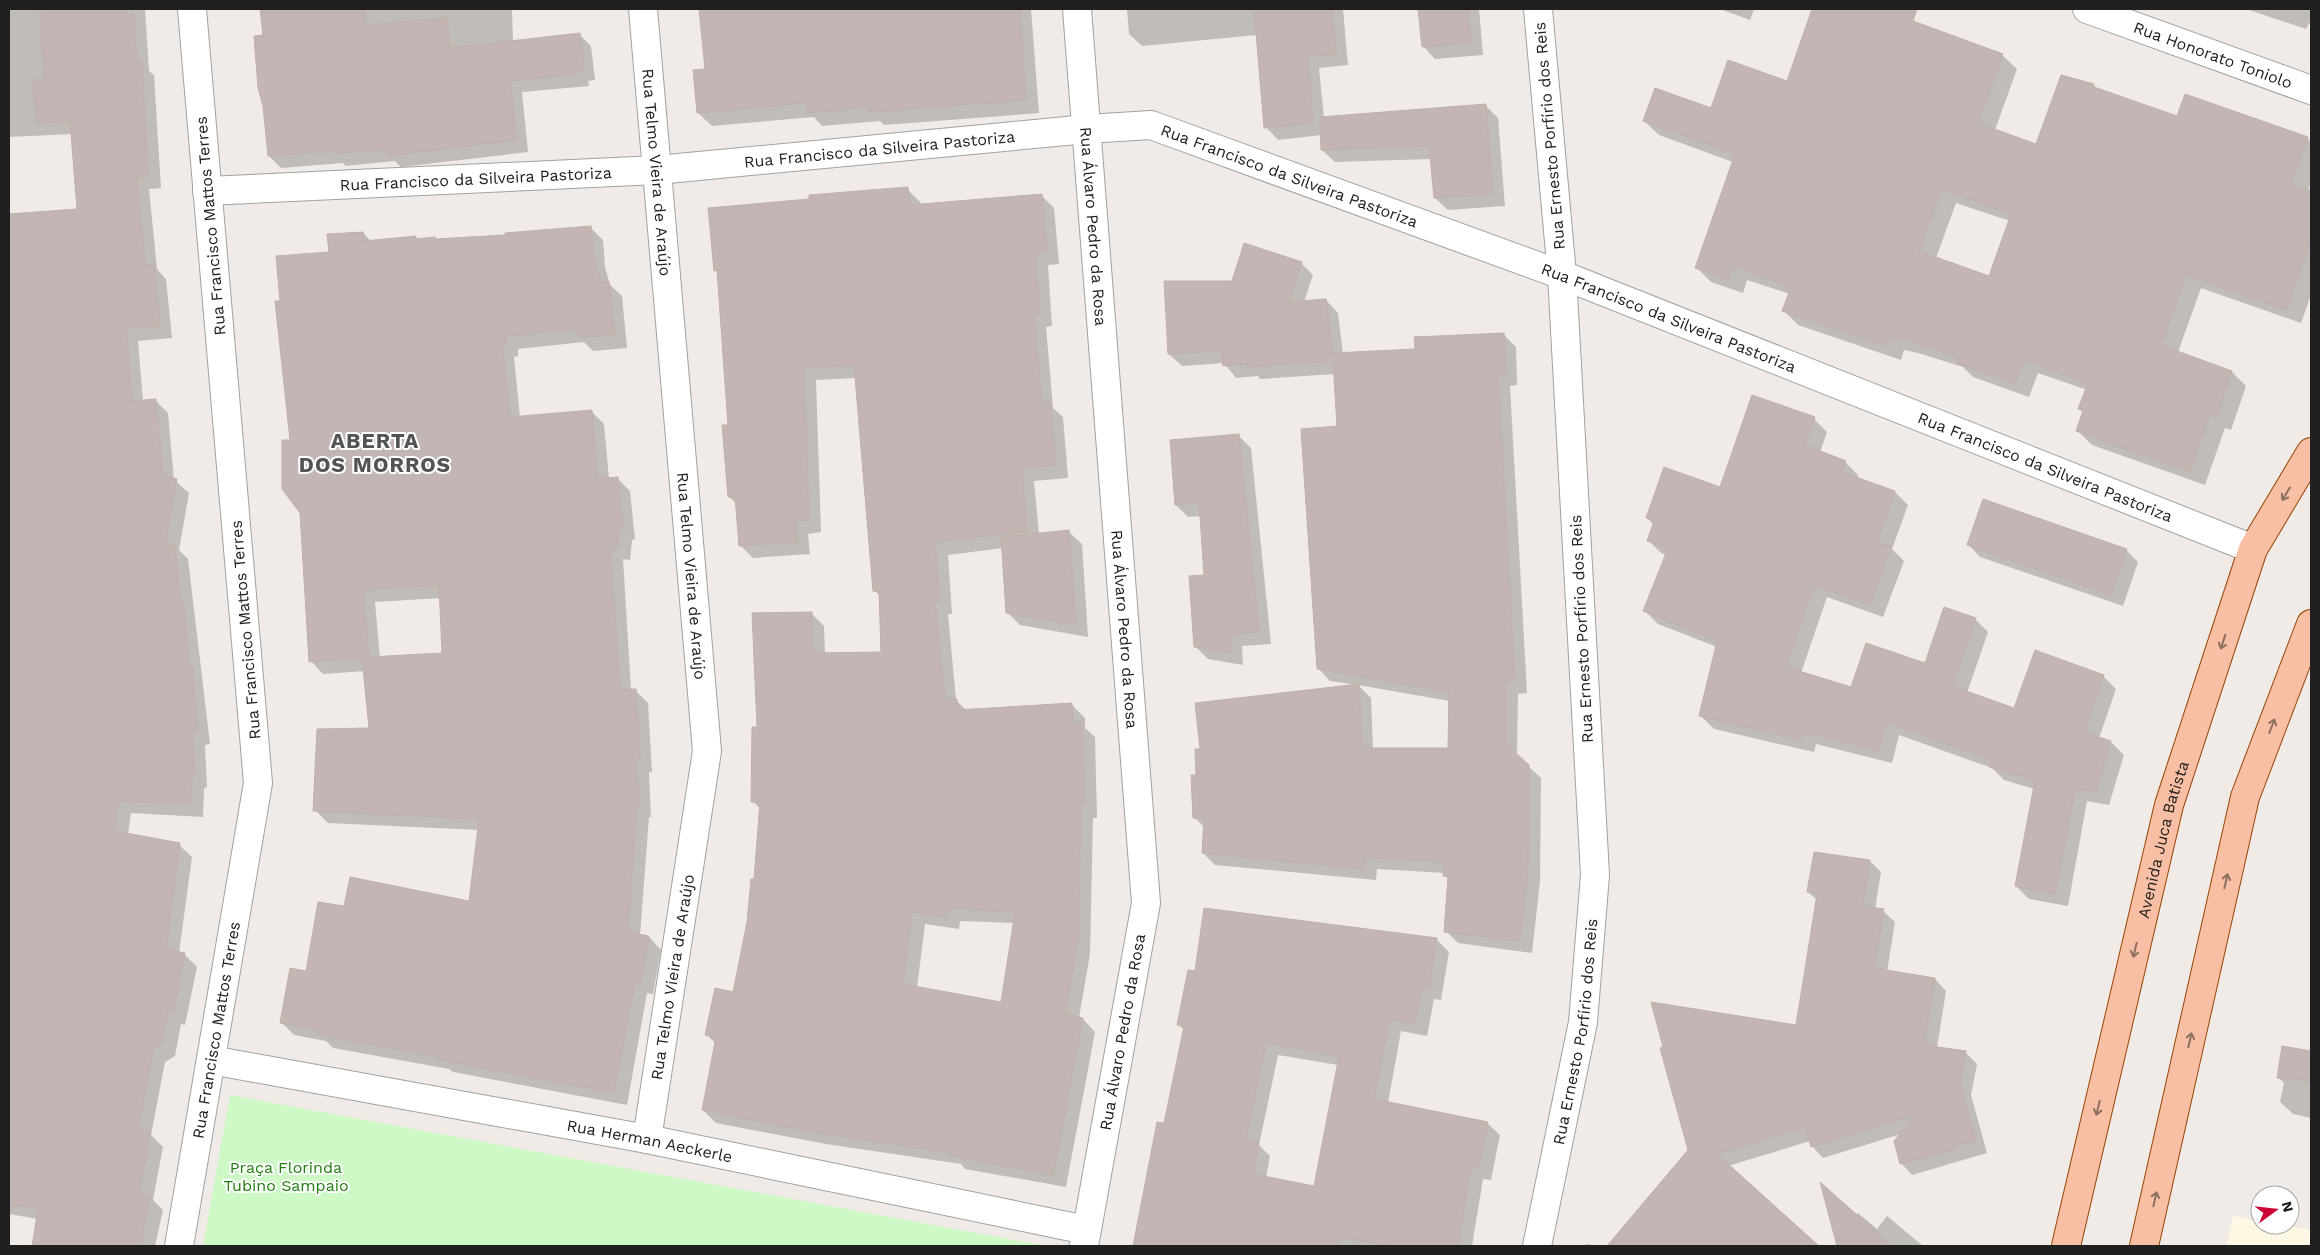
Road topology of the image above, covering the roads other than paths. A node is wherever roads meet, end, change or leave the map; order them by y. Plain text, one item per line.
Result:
1 (192, 9) edge
2 (643, 9) edge
3 (1077, 9) edge
4 (1538, 9) edge
5 (2087, 9) edge
6 (2311, 90) edge
7 (1086, 129) junction
8 (657, 170) junction
9 (208, 192) junction
10 (1562, 275) junction
11 (2311, 452) edge
12 (2253, 549) junction
13 (2311, 624) edge
14 (211, 1060) junction
15 (647, 1138) junction
16 (1085, 1238) edge
17 (179, 1246) edge
18 (1537, 1246) edge
19 (2066, 1246) edge
20 (2144, 1246) edge

1 - 9 street, Rua Francisco Mattos Terres
2 - 8 street, Rua Telmo Vieira de Araújo
3 - 7 street, Rua Álvaro Pedro da Rosa
4 - 10 street, Rua Ernesto Porfírio dos Reis
5 - 6 street, Rua Honorato Toniolo
7 - 8 street, Rua Francisco da Silveira Pastoriza
7 - 10 street, Rua Francisco da Silveira Pastoriza
7 - 16 street, Rua Álvaro Pedro da Rosa
8 - 9 street, Rua Francisco da Silveira Pastoriza
8 - 15 street, Rua Telmo Vieira de Araújo
9 - 14 street, Rua Francisco Mattos Terres
10 - 12 street, Rua Francisco da Silveira Pastoriza
10 - 18 street, Rua Ernesto Porfírio dos Reis
11 -> 12 main road, Avenida Juca Batista
12 -> 19 main road, Avenida Juca Batista
20 -> 13 main road
14 - 15 street, Rua Herman Aeckerle
14 - 17 street, Rua Francisco Mattos Terres
15 - 16 street, Rua Herman Aeckerle

